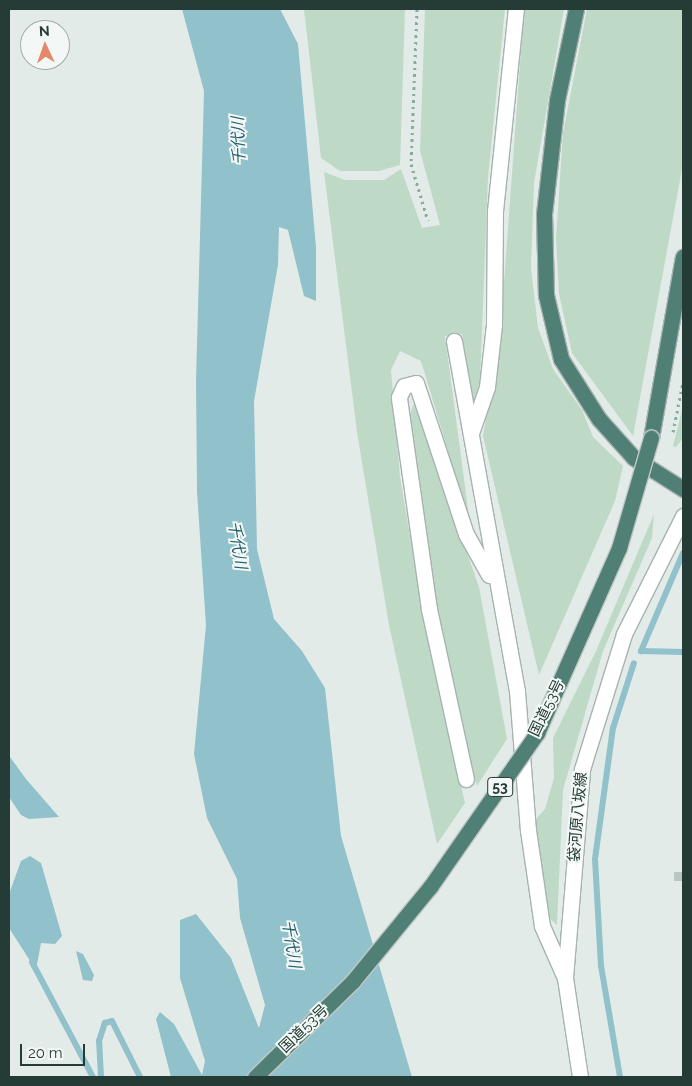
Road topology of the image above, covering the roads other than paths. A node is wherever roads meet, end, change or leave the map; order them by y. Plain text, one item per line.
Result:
1 (516, 9) edge
2 (576, 9) edge
3 (683, 257) edge
4 (454, 341) dead end
5 (470, 436) junction
6 (683, 490) edge
7 (683, 516) edge
8 (496, 587) junction
9 (466, 779) dead end
10 (565, 978) junction
11 (255, 1077) edge
12 (580, 1077) edge

1 - 5 street
2 - 6 highway
3 - 11 highway, 国道53号 / 53, bridge
4 - 5 street
5 - 8 street
7 - 10 street, 袋河原八坂線
8 - 9 street
8 - 10 street
10 - 12 street, 袋河原八坂線

